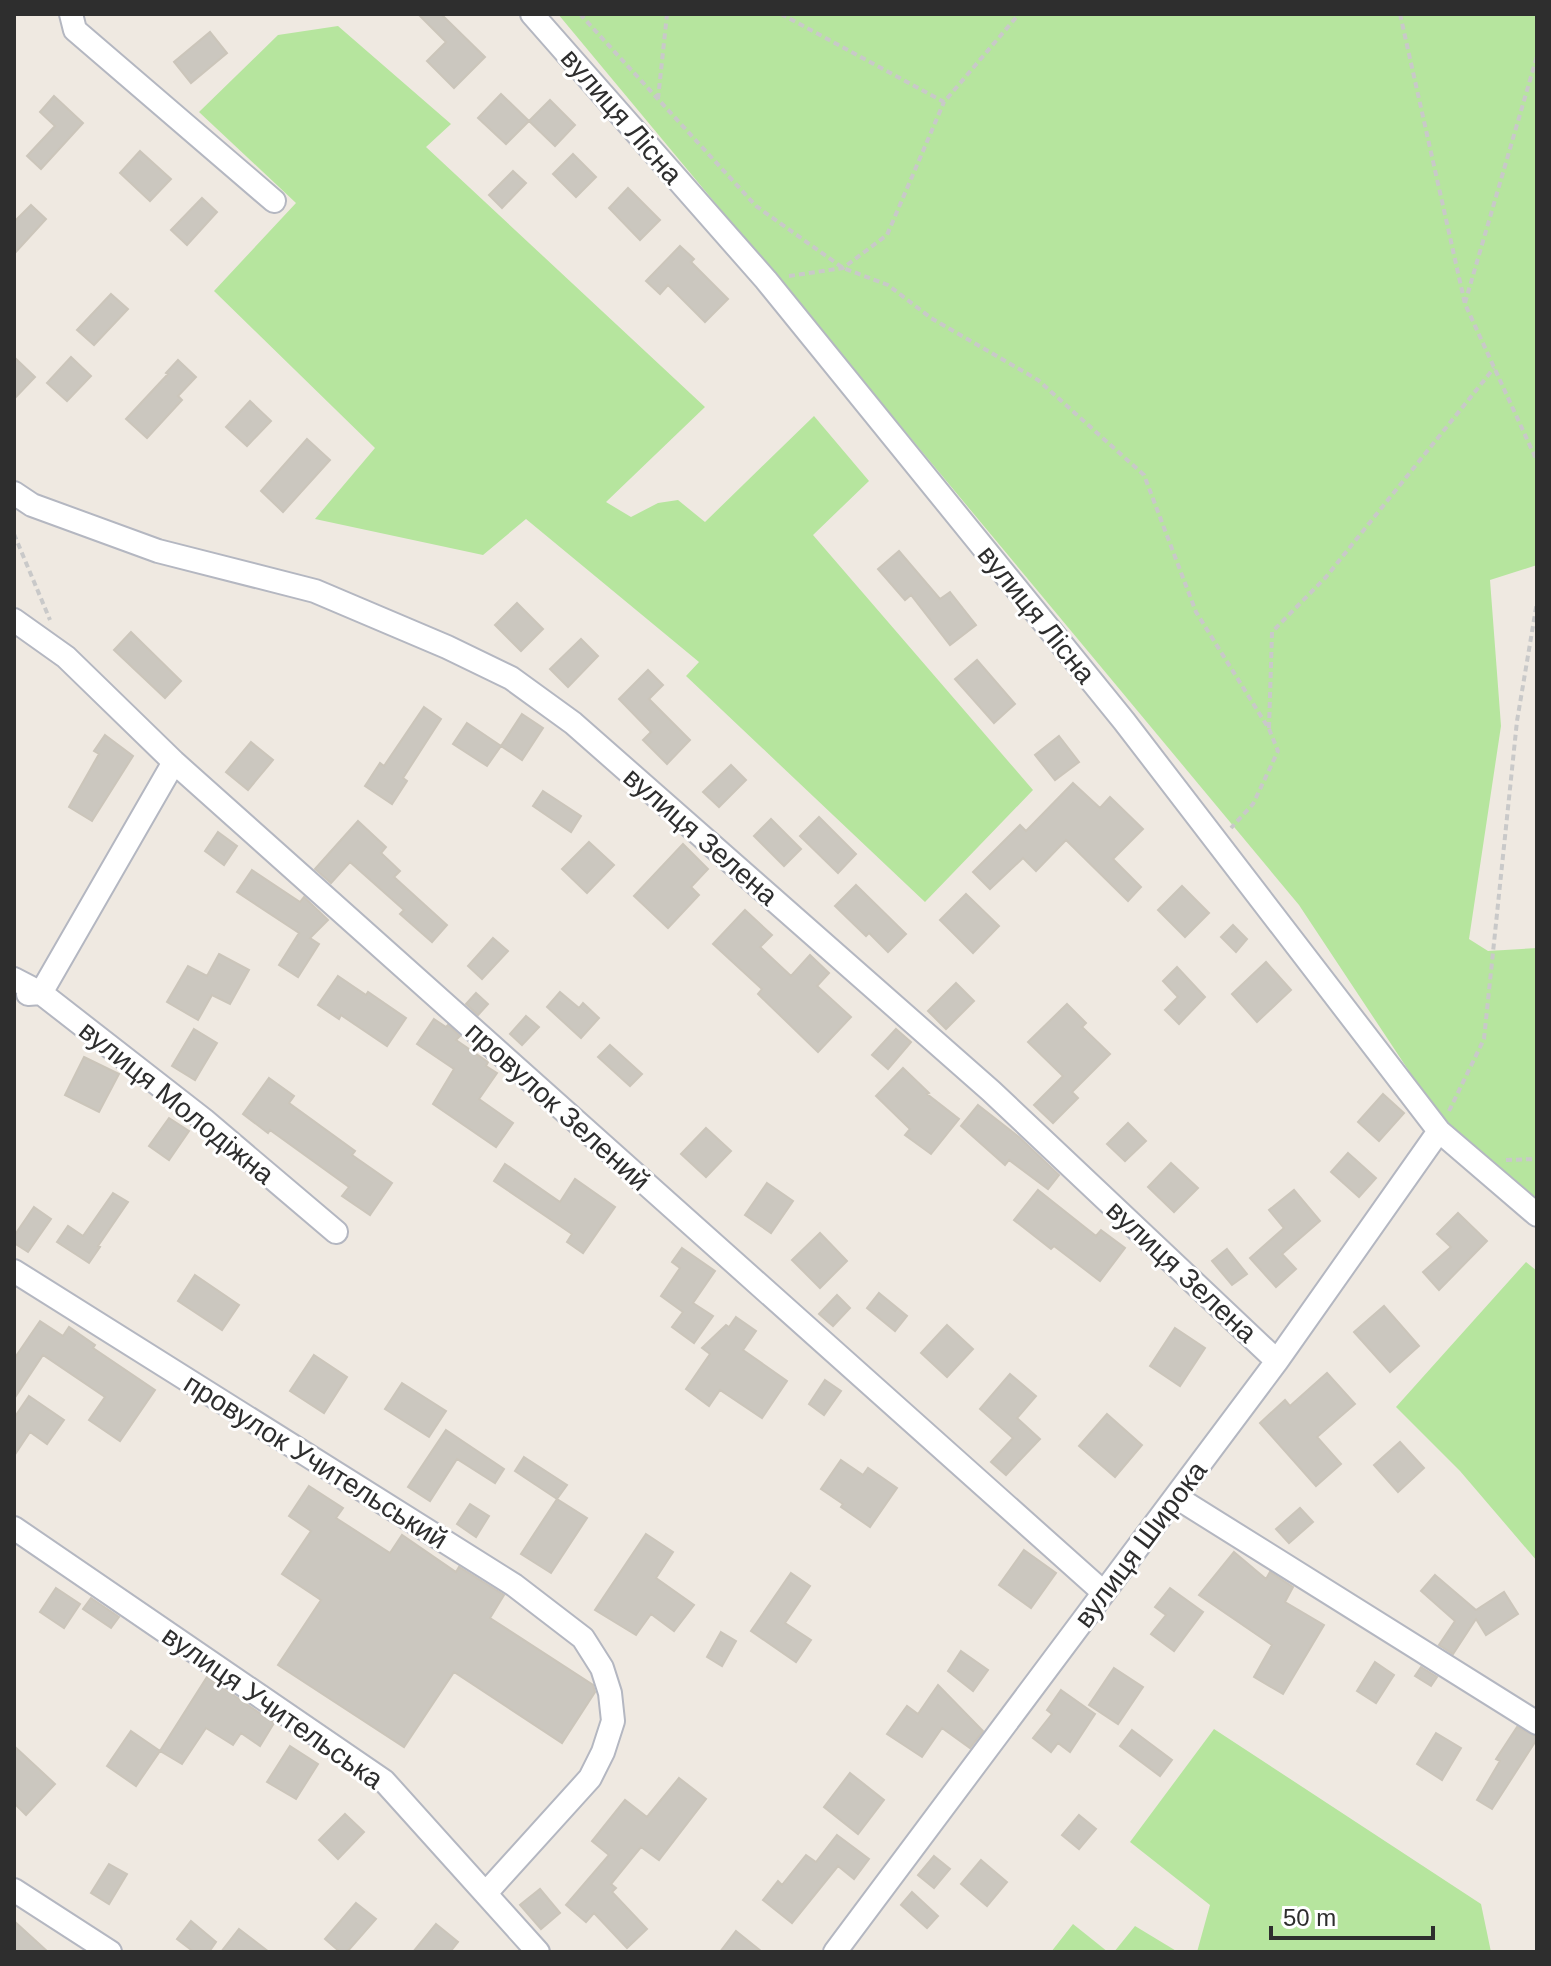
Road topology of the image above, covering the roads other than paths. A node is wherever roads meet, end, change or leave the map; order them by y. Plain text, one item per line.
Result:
1 (71, 14) edge
2 (532, 14) edge
3 (274, 201) dead end
4 (14, 493) edge
5 (14, 620) edge
6 (174, 762) junction
7 (14, 979) edge
8 (41, 993) junction
9 (14, 996) edge
10 (1439, 1131) junction
11 (1537, 1215) edge
12 (336, 1232) dead end
13 (14, 1271) edge
14 (1277, 1361) junction
15 (1176, 1497) junction
16 (14, 1528) edge
17 (1103, 1592) junction
18 (1537, 1723) edge
19 (14, 1890) edge
20 (486, 1893) junction
21 (110, 1952) edge
22 (538, 1952) edge
23 (835, 1952) edge

1 - 3 street
2 - 10 street, вулиця Лісна
4 - 14 street, вулиця Зелена
5 - 6 street, провулок Зелений
6 - 8 street
6 - 17 street, провулок Зелений
7 - 8 street, вулиця Молодіжна
8 - 9 street
8 - 12 street, вулиця Молодіжна
10 - 11 street, вулиця Лісна
10 - 14 street, вулиця Широка
13 - 20 street, провулок Учительський
14 - 15 street, вулиця Широка
15 - 17 street, вулиця Широка
15 - 18 street
16 - 20 street, вулиця Учительська
17 - 23 street, вулиця Широка
19 - 21 street
20 - 22 street, вулиця Учительська

